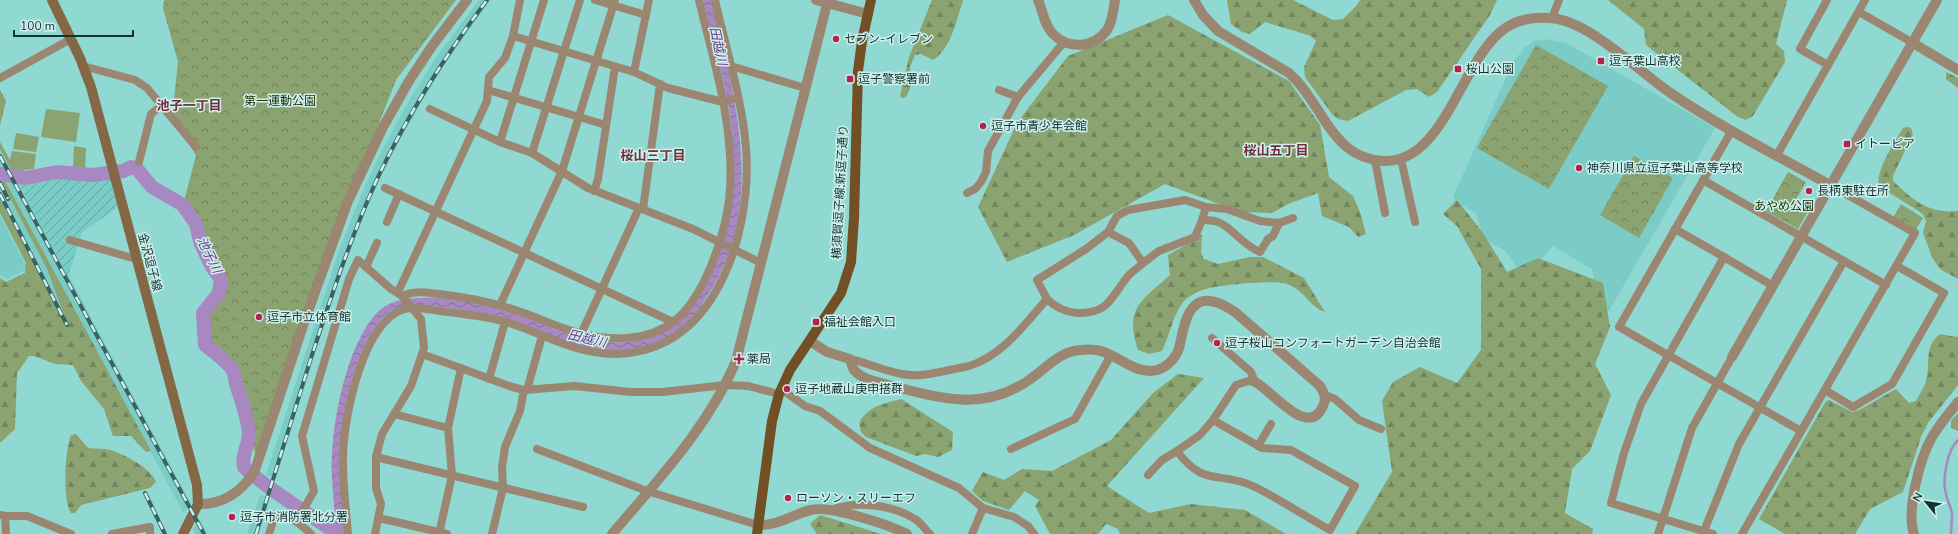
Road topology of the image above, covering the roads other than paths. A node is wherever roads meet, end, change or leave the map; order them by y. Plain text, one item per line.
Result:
1 (52, 0) edge
2 (467, 0) edge
3 (520, 0) edge
4 (544, 0) edge
5 (580, 0) edge
6 (595, 0) edge
7 (649, 0) edge
8 (699, 0) edge
9 (716, 0) edge
10 (816, 0) edge
11 (871, 0) edge
12 (1038, 0) edge
13 (1115, 0) edge
14 (1194, 0) edge
15 (1559, 0) edge
16 (1827, 0) edge
17 (1865, 0) edge
18 (1937, 0) edge
19 (827, 2) edge
20 (614, 3) edge
21 (1859, 12) junction
22 (868, 14) junction
23 (646, 15) junction
24 (1552, 18) junction
25 (513, 36) junction
26 (71, 39) junction
27 (531, 41) junction
28 (1064, 42) junction
29 (1913, 43) junction
30 (564, 51) junction
31 (596, 61) junction
32 (1828, 65) junction
33 (83, 66) junction
34 (731, 66) junction
35 (615, 67) junction
36 (1958, 69) edge
37 (634, 72) junction
38 (0, 78) edge
39 (660, 84) junction
40 (805, 88) junction
41 (488, 90) junction
42 (999, 90) dead end
43 (514, 97) junction
44 (1018, 97) junction
45 (738, 98) junction
46 (724, 102) junction
47 (161, 106) junction
48 (546, 107) junction
49 (430, 109) dead end
50 (579, 117) junction
51 (606, 125) junction
52 (474, 130) junction
53 (1732, 130) junction
54 (500, 142) junction
55 (196, 147) dead end
56 (532, 153) junction
57 (1777, 155) junction
58 (1401, 159) junction
59 (1375, 160) junction
60 (139, 162) dead end
61 (562, 171) junction
62 (1703, 180) junction
63 (1830, 185) junction
64 (385, 188) dead end
65 (594, 191) junction
66 (967, 193) dead end
67 (400, 194) junction
68 (1206, 206) junction
69 (641, 209) junction
70 (436, 211) junction
71 (1386, 212) dead end
72 (1293, 218) dead end
73 (1202, 220) junction
74 (387, 222) dead end
75 (1415, 222) dead end
76 (1279, 224) junction
77 (1675, 229) junction
78 (1108, 232) junction
79 (1801, 236) junction
80 (70, 240) dead end
81 (377, 243) dead end
82 (720, 243) junction
83 (732, 249) junction
84 (525, 253) junction
85 (1724, 258) junction
86 (136, 260) junction
87 (1844, 261) junction
88 (761, 263) junction
89 (1143, 263) junction
90 (1897, 266) junction
91 (366, 267) junction
92 (1886, 285) junction
93 (1772, 286) junction
94 (602, 289) junction
95 (401, 295) junction
96 (1047, 299) junction
97 (500, 305) junction
98 (412, 307) junction
99 (506, 322) junction
100 (673, 322) junction
101 (581, 334) junction
102 (542, 336) junction
103 (1212, 338) dead end
104 (810, 341) junction
105 (422, 354) junction
106 (1668, 354) junction
107 (1111, 355) junction
108 (1732, 357) joint
109 (850, 359) junction
110 (461, 368) junction
111 (489, 380) junction
112 (1255, 382) junction
113 (1717, 382) junction
114 (725, 385) junction
115 (526, 390) junction
116 (1825, 390) junction
117 (780, 392) junction
118 (1325, 395) junction
119 (1958, 402) edge
120 (1760, 407) junction
121 (394, 414) junction
122 (1213, 420) junction
123 (1271, 424) dead end
124 (448, 428) junction
125 (1381, 429) dead end
126 (1801, 431) junction
127 (1258, 446) junction
128 (537, 449) dead end
129 (1011, 449) dead end
130 (1177, 451) junction
131 (376, 457) junction
132 (452, 475) junction
133 (1148, 475) dead end
134 (503, 488) junction
135 (647, 491) junction
136 (198, 504) junction
137 (583, 507) dead end
138 (983, 508) junction
139 (831, 510) junction
140 (3, 515) edge
141 (379, 518) junction
142 (298, 519) junction
143 (1664, 520) junction
144 (758, 530) edge
145 (1704, 532) junction
146 (442, 533) edge
147 (6, 534) edge
148 (71, 534) edge
149 (112, 534) edge
150 (150, 534) edge
151 (183, 534) edge
152 (269, 534) edge
153 (311, 534) edge
154 (348, 534) edge
155 (376, 534) edge
156 (492, 534) edge
157 (612, 534) edge
158 (907, 534) edge
159 (930, 534) edge
160 (972, 534) edge
161 (1034, 534) edge
162 (1658, 534) edge
163 (1713, 534) edge
164 (1742, 534) edge
165 (1914, 534) edge

1 - 26 main road, 金沢逗子線
2 - 136 street
3 - 25 street
4 - 27 street
5 - 30 street
6 - 20 street
7 - 23 street
8 - 46 street
9 - 34 street
10 - 19 street
11 - 22 main road, 横須賀逗子線;新逗子通り
12 - 28 street
13 - 28 street
14 - 59 street
15 - 24 street
16 - 32 street
17 - 21 street
18 - 29 street
19 - 22 street
19 - 40 street
20 - 23 street
20 - 31 street
21 - 29 street
21 - 32 street
22 - 104 main road, 横須賀逗子線;新逗子通り
23 - 37 street
24 - 53 street
24 - 58 street
25 - 27 street
25 - 41 street
26 - 33 main road, 金沢逗子線
26 - 38 street
27 - 30 street
27 - 43 street
28 - 44 street
29 - 36 street
29 - 63 street
30 - 31 street
30 - 48 street
31 - 35 street
31 - 50 street
32 - 57 street
33 - 47 street
33 - 86 main road, 金沢逗子線
34 - 40 street
34 - 45 street
35 - 37 street
35 - 51 street
37 - 39 street
39 - 46 street
39 - 69 street
40 - 88 street
41 - 43 street
41 - 52 street
42 - 44 street
43 - 48 street
43 - 54 street
44 - 66 street
45 - 46 street
45 - 83 street
46 - 82 street
47 - 55 street
47 - 60 street
48 - 50 street
48 - 56 street
49 - 52 street
50 - 51 street
50 - 61 street
51 - 65 street
52 - 54 street
52 - 70 street
53 - 57 street
53 - 62 street
54 - 56 street
56 - 61 street
57 - 63 street
58 - 59 street
58 - 75 street
59 - 71 street
61 - 65 street
61 - 84 street
62 - 77 street
62 - 79 street
63 - 79 street
63 - 90 street
64 - 67 street
65 - 69 street
67 - 70 street
67 - 74 street
68 - 73 street
68 - 76 street
68 - 78 street
69 - 82 street
69 - 94 street
70 - 84 street
70 - 95 street
72 - 76 street
73 - 76 street
73 - 89 street
77 - 85 street
77 - 106 street
78 - 89 street
78 - 96 street
79 - 87 street
79 - 93 street
80 - 86 street
81 - 91 street
82 - 83 street
82 - 100 street
83 - 88 street
83 - 102 street
84 - 94 street
84 - 97 street
85 - 93 street
85 - 106 street
86 - 136 main road, 金沢逗子線
87 - 92 street
87 - 120 street
88 - 114 street
89 - 96 street
90 - 92 street
90 - 116 street
91 - 95 street
91 - 142 street
92 - 116 street
93 - 108 street
94 - 100 street
94 - 101 street
95 - 97 street
95 - 98 street
96 - 109 street
97 - 101 street
98 - 99 street
98 - 105 street
98 - 154 street
99 - 102 street
99 - 111 street
100 - 101 street
102 - 115 street
103 - 112 street
104 - 109 street
104 - 117 main road, 横須賀逗子線;新逗子通り
105 - 110 street
105 - 121 street
106 - 113 street
106 - 143 street
107 - 109 street
107 - 118 street
107 - 129 street
108 - 113 street
110 - 111 street
110 - 124 street
111 - 115 street
112 - 118 street
112 - 122 street
113 - 120 street
113 - 143 street
114 - 115 street
114 - 117 street
114 - 135 street
115 - 134 street
116 - 126 street
117 - 138 street
117 - 144 main road, 横須賀逗子線;新逗子通り
118 - 125 street
119 - 165 street
120 - 126 street
120 - 145 street
121 - 124 street
121 - 131 street
122 - 127 street
122 - 130 street
123 - 127 street
124 - 132 street
126 - 164 street
127 - 130 street
128 - 135 street
130 - 133 street
131 - 132 street
131 - 141 street
132 - 134 street
132 - 146 street
134 - 137 street
134 - 156 street
135 - 144 street
135 - 157 street
136 - 151 main road
138 - 160 street
138 - 161 street
139 - 144 street
139 - 158 street
139 - 159 street
140 - 147 street
140 - 148 street
141 - 146 street
141 - 155 street
142 - 152 street
142 - 153 street
143 - 145 street
143 - 162 street
145 - 163 street
149 - 150 street

